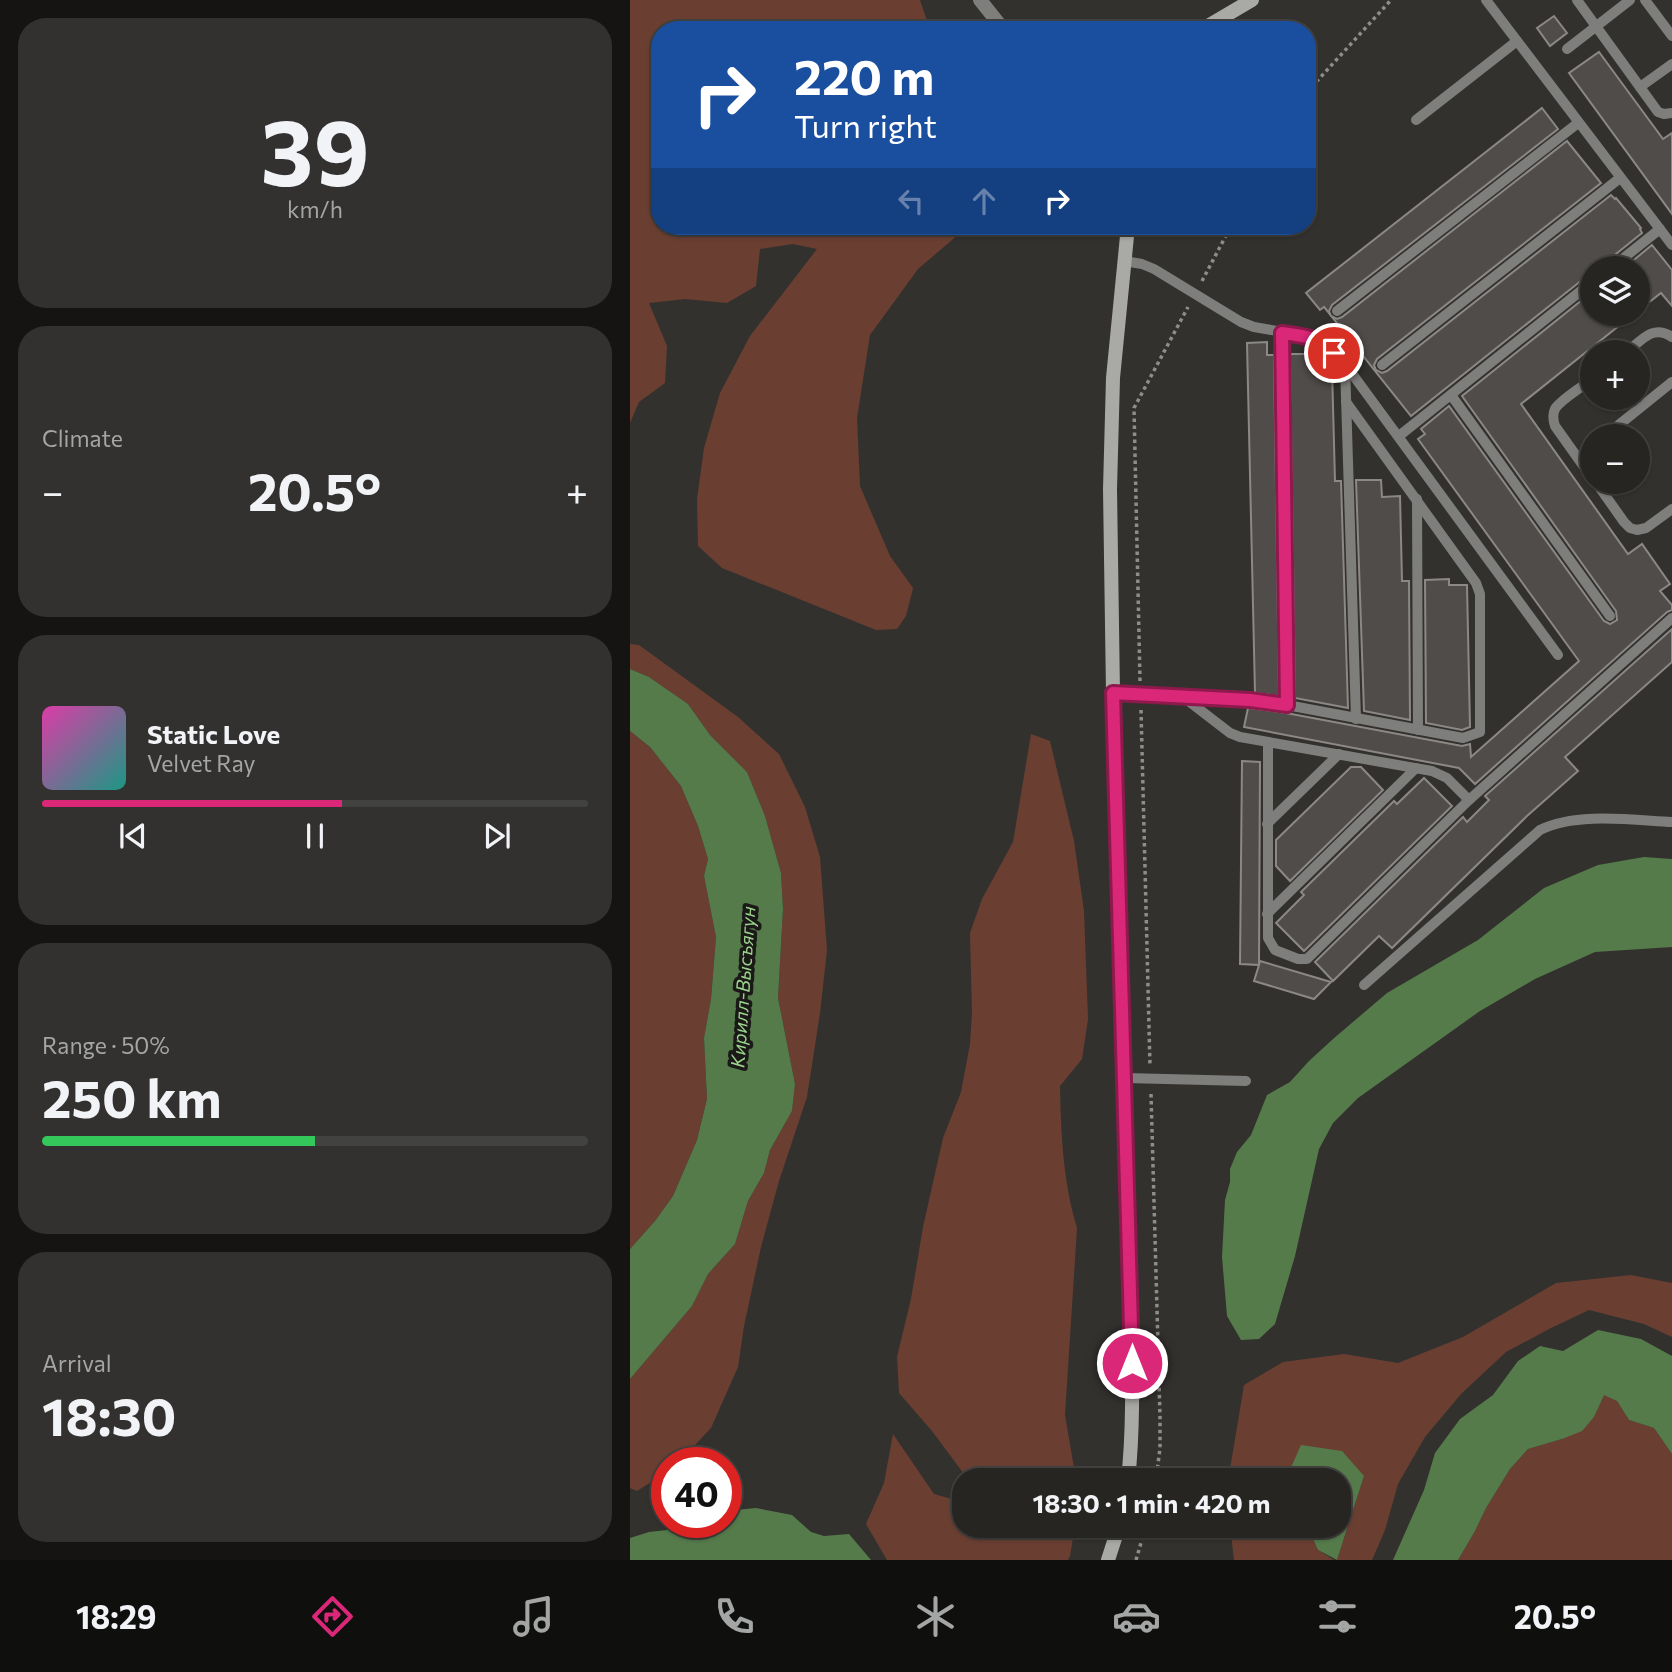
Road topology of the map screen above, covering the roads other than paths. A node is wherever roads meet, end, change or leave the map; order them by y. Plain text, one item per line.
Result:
1 (980, 0) edge
2 (1486, 0) edge
3 (1577, 0) edge
4 (1630, 0) edge
5 (1645, 0) edge
6 (1246, 1) edge
7 (997, 21) edge
8 (1215, 21) edge
9 (1596, 26) junction
10 (1672, 36) edge
11 (1517, 41) junction
12 (1567, 49) dead end
13 (1672, 64) edge
14 (1640, 87) junction
15 (1672, 113) edge
16 (1416, 120) dead end
17 (1578, 123) junction
18 (1620, 178) junction
19 (1660, 229) junction
20 (1127, 235) edge
21 (1672, 245) edge
22 (1626, 256) edge
23 (1124, 261) junction
24 (1580, 292) edge
25 (1337, 311) dead end
26 (1282, 333) junction
27 (1672, 337) edge
28 (1642, 340) edge
29 (1345, 364) junction
30 (1382, 365) dead end
31 (1671, 385) edge
32 (1580, 388) edge
33 (1451, 395) junction
34 (1346, 402) junction
35 (1621, 424) edge
36 (1399, 436) junction
37 (1578, 458) joint
38 (1580, 461) edge
39 (1604, 494) edge
40 (1417, 499) junction
41 (1672, 509) edge
42 (1610, 616) dead end
43 (1672, 618) edge
44 (1559, 655) dead end
45 (1113, 693) junction
46 (1182, 696) junction
47 (1287, 705) junction
48 (1356, 719) junction
49 (1418, 730) junction
50 (1268, 742) junction
51 (1339, 754) junction
52 (1416, 768) junction
53 (1469, 800) junction
54 (1672, 821) edge
55 (1267, 824) junction
56 (1266, 914) junction
57 (1364, 985) dead end
58 (1125, 1078) junction
59 (1246, 1081) dead end
60 (1129, 1468) edge
61 (1115, 1538) edge
62 (1108, 1560) edge

1 - 7 street
2 - 11 lane
3 - 9 lane
4 - 9 lane
5 - 10 lane
6 - 8 street
9 - 12 lane
9 - 14 lane
11 - 16 lane
11 - 17 lane
13 - 14 lane
14 - 15 lane
17 - 18 lane
17 - 25 lane
18 - 19 lane
18 - 30 lane
19 - 21 lane
19 - 22 lane
20 - 23 street
23 - 26 lane
23 - 45 street
24 - 33 lane
26 - 29 lane
26 - 47 lane
27 - 28 lane
29 - 34 lane
29 - 36 lane
31 - 35 lane
32 - 37 lane
33 - 36 lane
33 - 42 lane
34 - 40 lane
34 - 48 lane
36 - 44 lane
37 - 38 lane
39 - 41 lane
40 - 49 lane
40 - 49 lane
43 - 53 lane
45 - 46 lane
45 - 58 street
46 - 47 lane
46 - 50 lane
47 - 48 lane
48 - 49 lane
50 - 51 lane
50 - 55 lane
51 - 52 lane
51 - 55 lane
52 - 53 lane
52 - 56 lane
53 - 56 lane
54 - 57 lane
55 - 56 lane
58 - 59 lane
58 - 60 street
61 - 62 street

